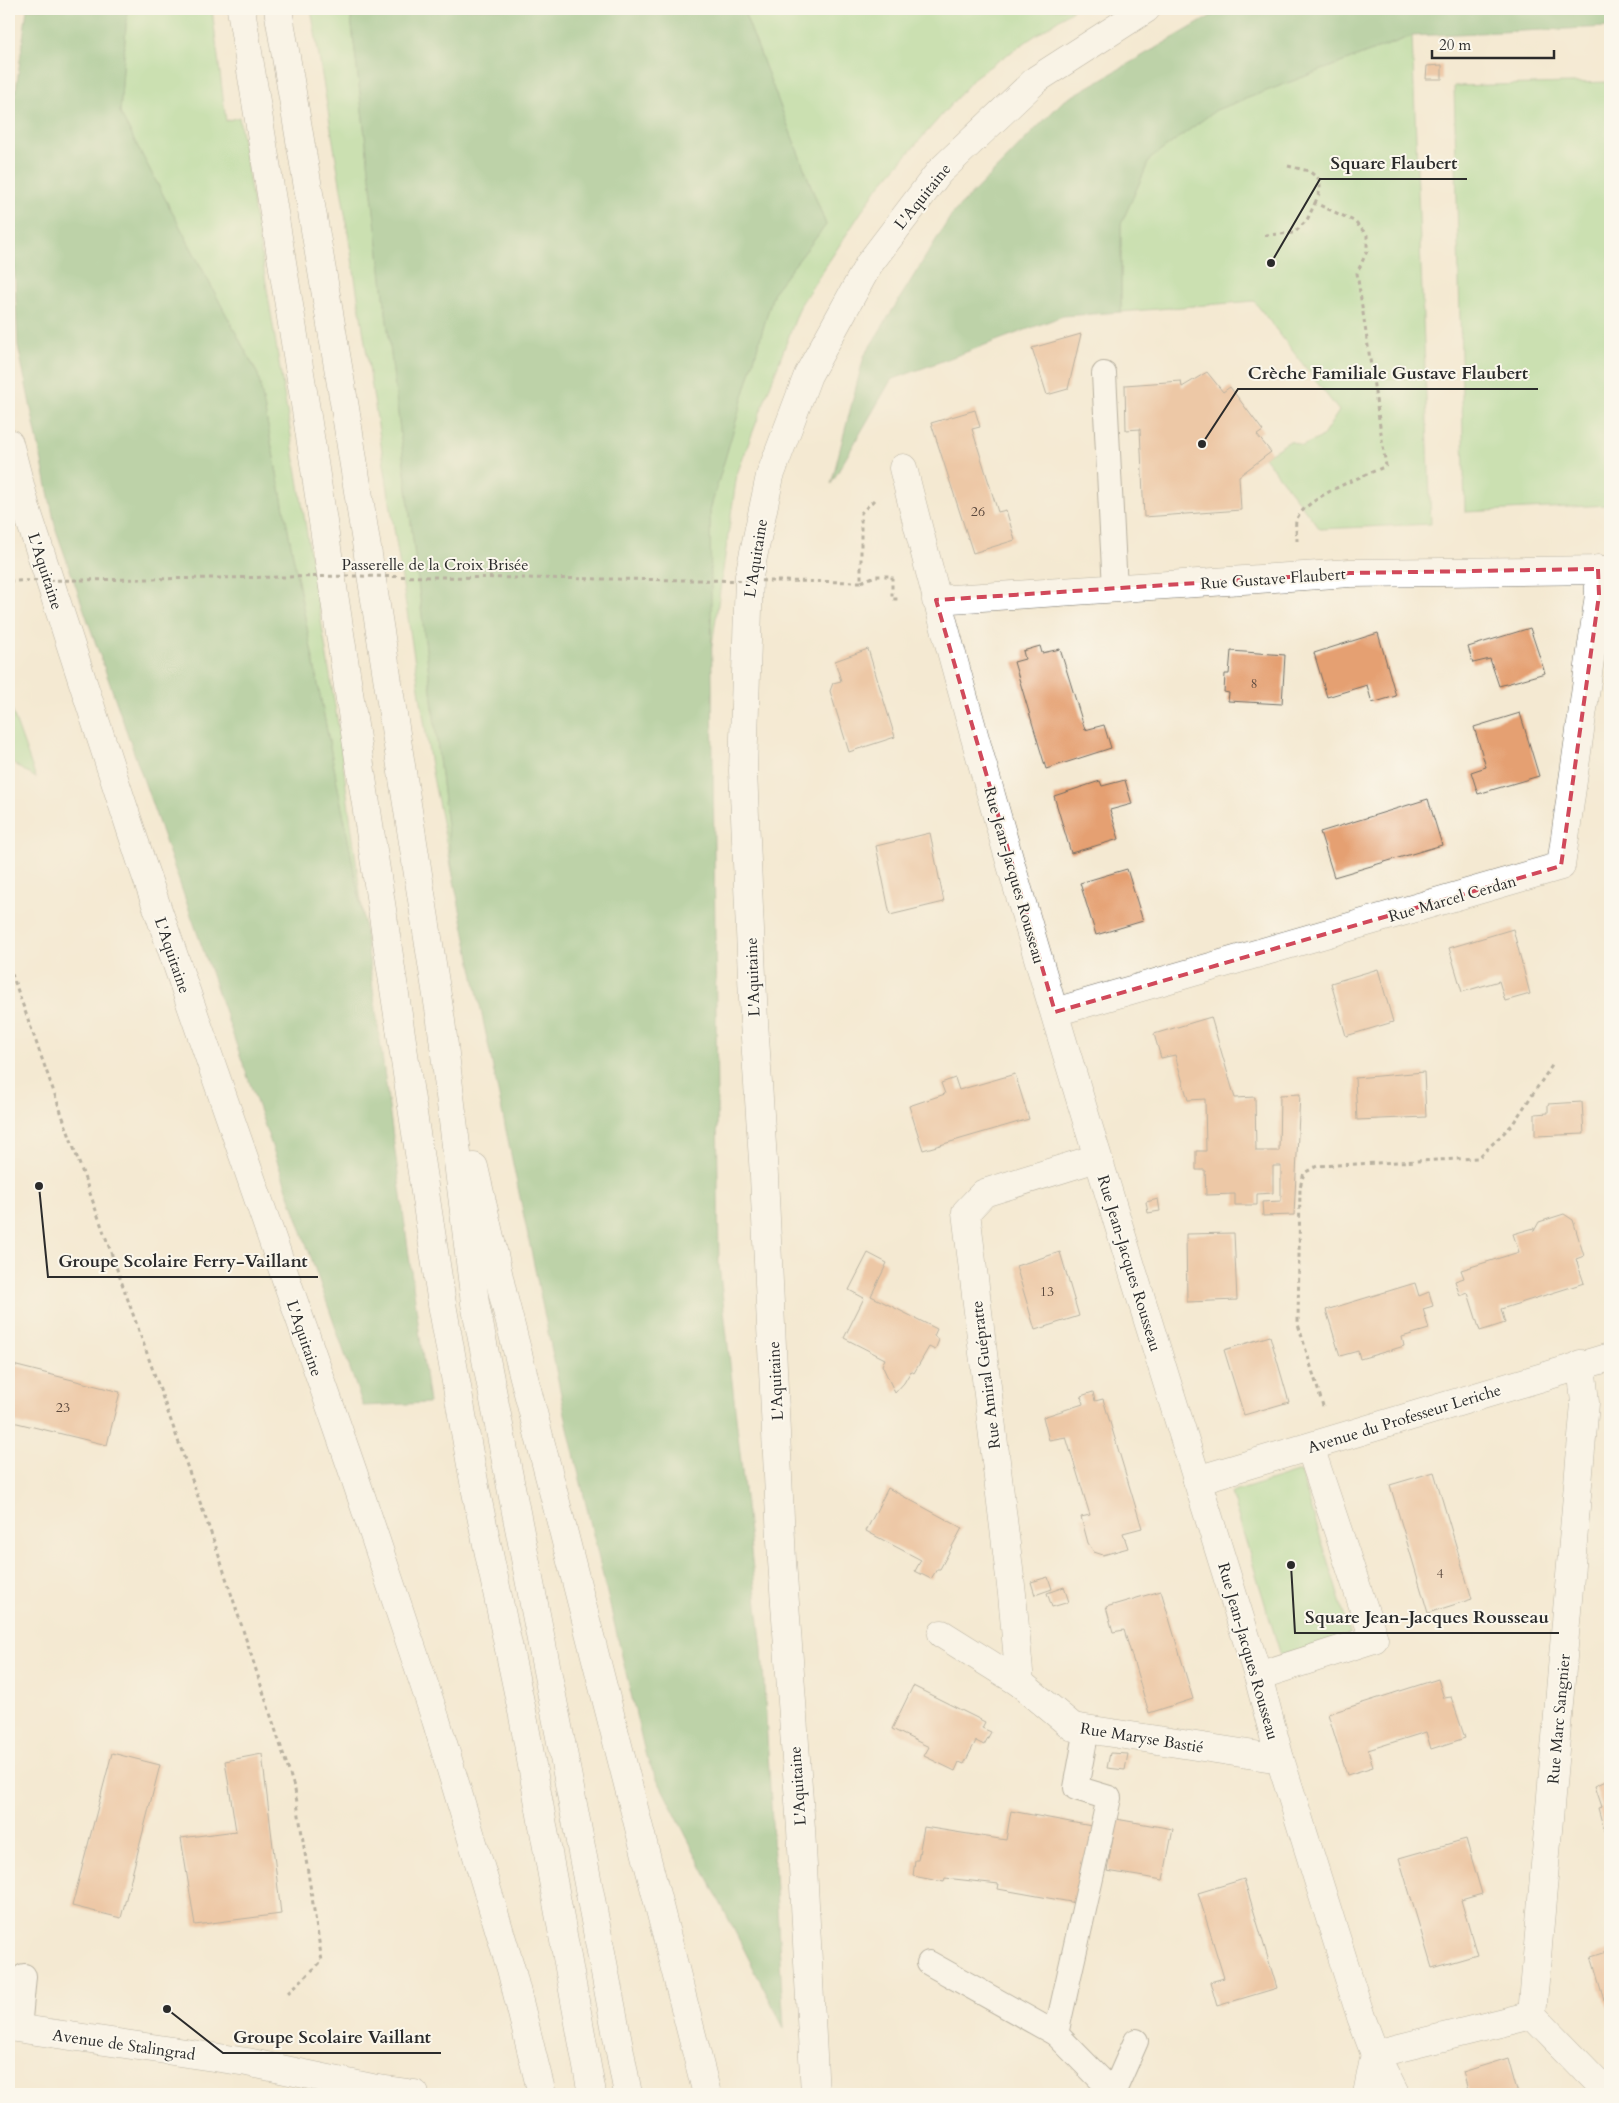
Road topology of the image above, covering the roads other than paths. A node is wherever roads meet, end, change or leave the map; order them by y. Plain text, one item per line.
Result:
1 (241, 9) edge
2 (278, 9) edge
3 (1146, 9) edge
4 (1104, 374) dead end
5 (9, 443) edge
6 (903, 468) road end
7 (1604, 570) edge
8 (1115, 589) junction
9 (936, 600) junction
10 (1055, 1012) junction
11 (441, 1021) junction
12 (1097, 1158) junction
13 (1610, 1357) edge
14 (1581, 1364) junction
15 (1322, 1443) junction
16 (1198, 1480) junction
17 (942, 1634) dead end
18 (1258, 1676) junction
19 (1020, 1683) junction
20 (1087, 1730) junction
21 (1280, 1759) junction
22 (929, 1963) dead end
23 (24, 1976) dead end
24 (1532, 2014) junction
25 (14, 2028) edge
26 (1056, 2034) junction
27 (1136, 2040) dead end
28 (1375, 2054) junction
29 (1597, 2082) dead end
30 (1115, 2092) edge
31 (415, 2094) edge
32 (542, 2094) edge
33 (592, 2094) edge
34 (628, 2094) edge
35 (707, 2094) edge
36 (814, 2094) edge
37 (1367, 2094) edge
38 (1395, 2094) edge

1 - 33 main road
2 - 11 main road
3 - 36 main road, L'Aquitaine
4 - 8 lane
5 - 32 main road, L'Aquitaine
6 - 9 main road, Rue Jean-Jacques Rousseau
7 - 8 main road, Rue Gustave Flaubert
7 - 10 main road, Rue Marcel Cerdan
8 - 9 main road, Rue Gustave Flaubert
9 - 10 main road, Rue Jean-Jacques Rousseau
10 - 12 main road, Rue Jean-Jacques Rousseau
11 - 34 main road
11 - 35 main road
12 - 16 main road, Rue Jean-Jacques Rousseau
12 - 19 main road, Rue Amiral Guépratte
13 - 14 main road, Avenue du Professeur Leriche
14 - 15 main road, Avenue du Professeur Leriche
14 - 24 main road, Rue Marc Sangnier
15 - 16 main road, Avenue du Professeur Leriche
15 - 18 main road
16 - 18 main road, Rue Jean-Jacques Rousseau
17 - 19 main road, Rue Maryse Bastié
18 - 21 main road, Rue Jean-Jacques Rousseau
19 - 20 main road, Rue Maryse Bastié
20 - 21 main road, Rue Maryse Bastié
20 - 26 lane
21 - 28 main road, Rue Jean-Jacques Rousseau
22 - 26 lane
23 - 25 lane
24 - 28 main road
24 - 29 main road
25 - 31 main road, Avenue de Stalingrad
26 - 30 lane
27 - 30 lane
28 - 37 main road, Rue Jean-Jacques Rousseau
28 - 38 main road, Rue Jean-Jacques Rousseau

